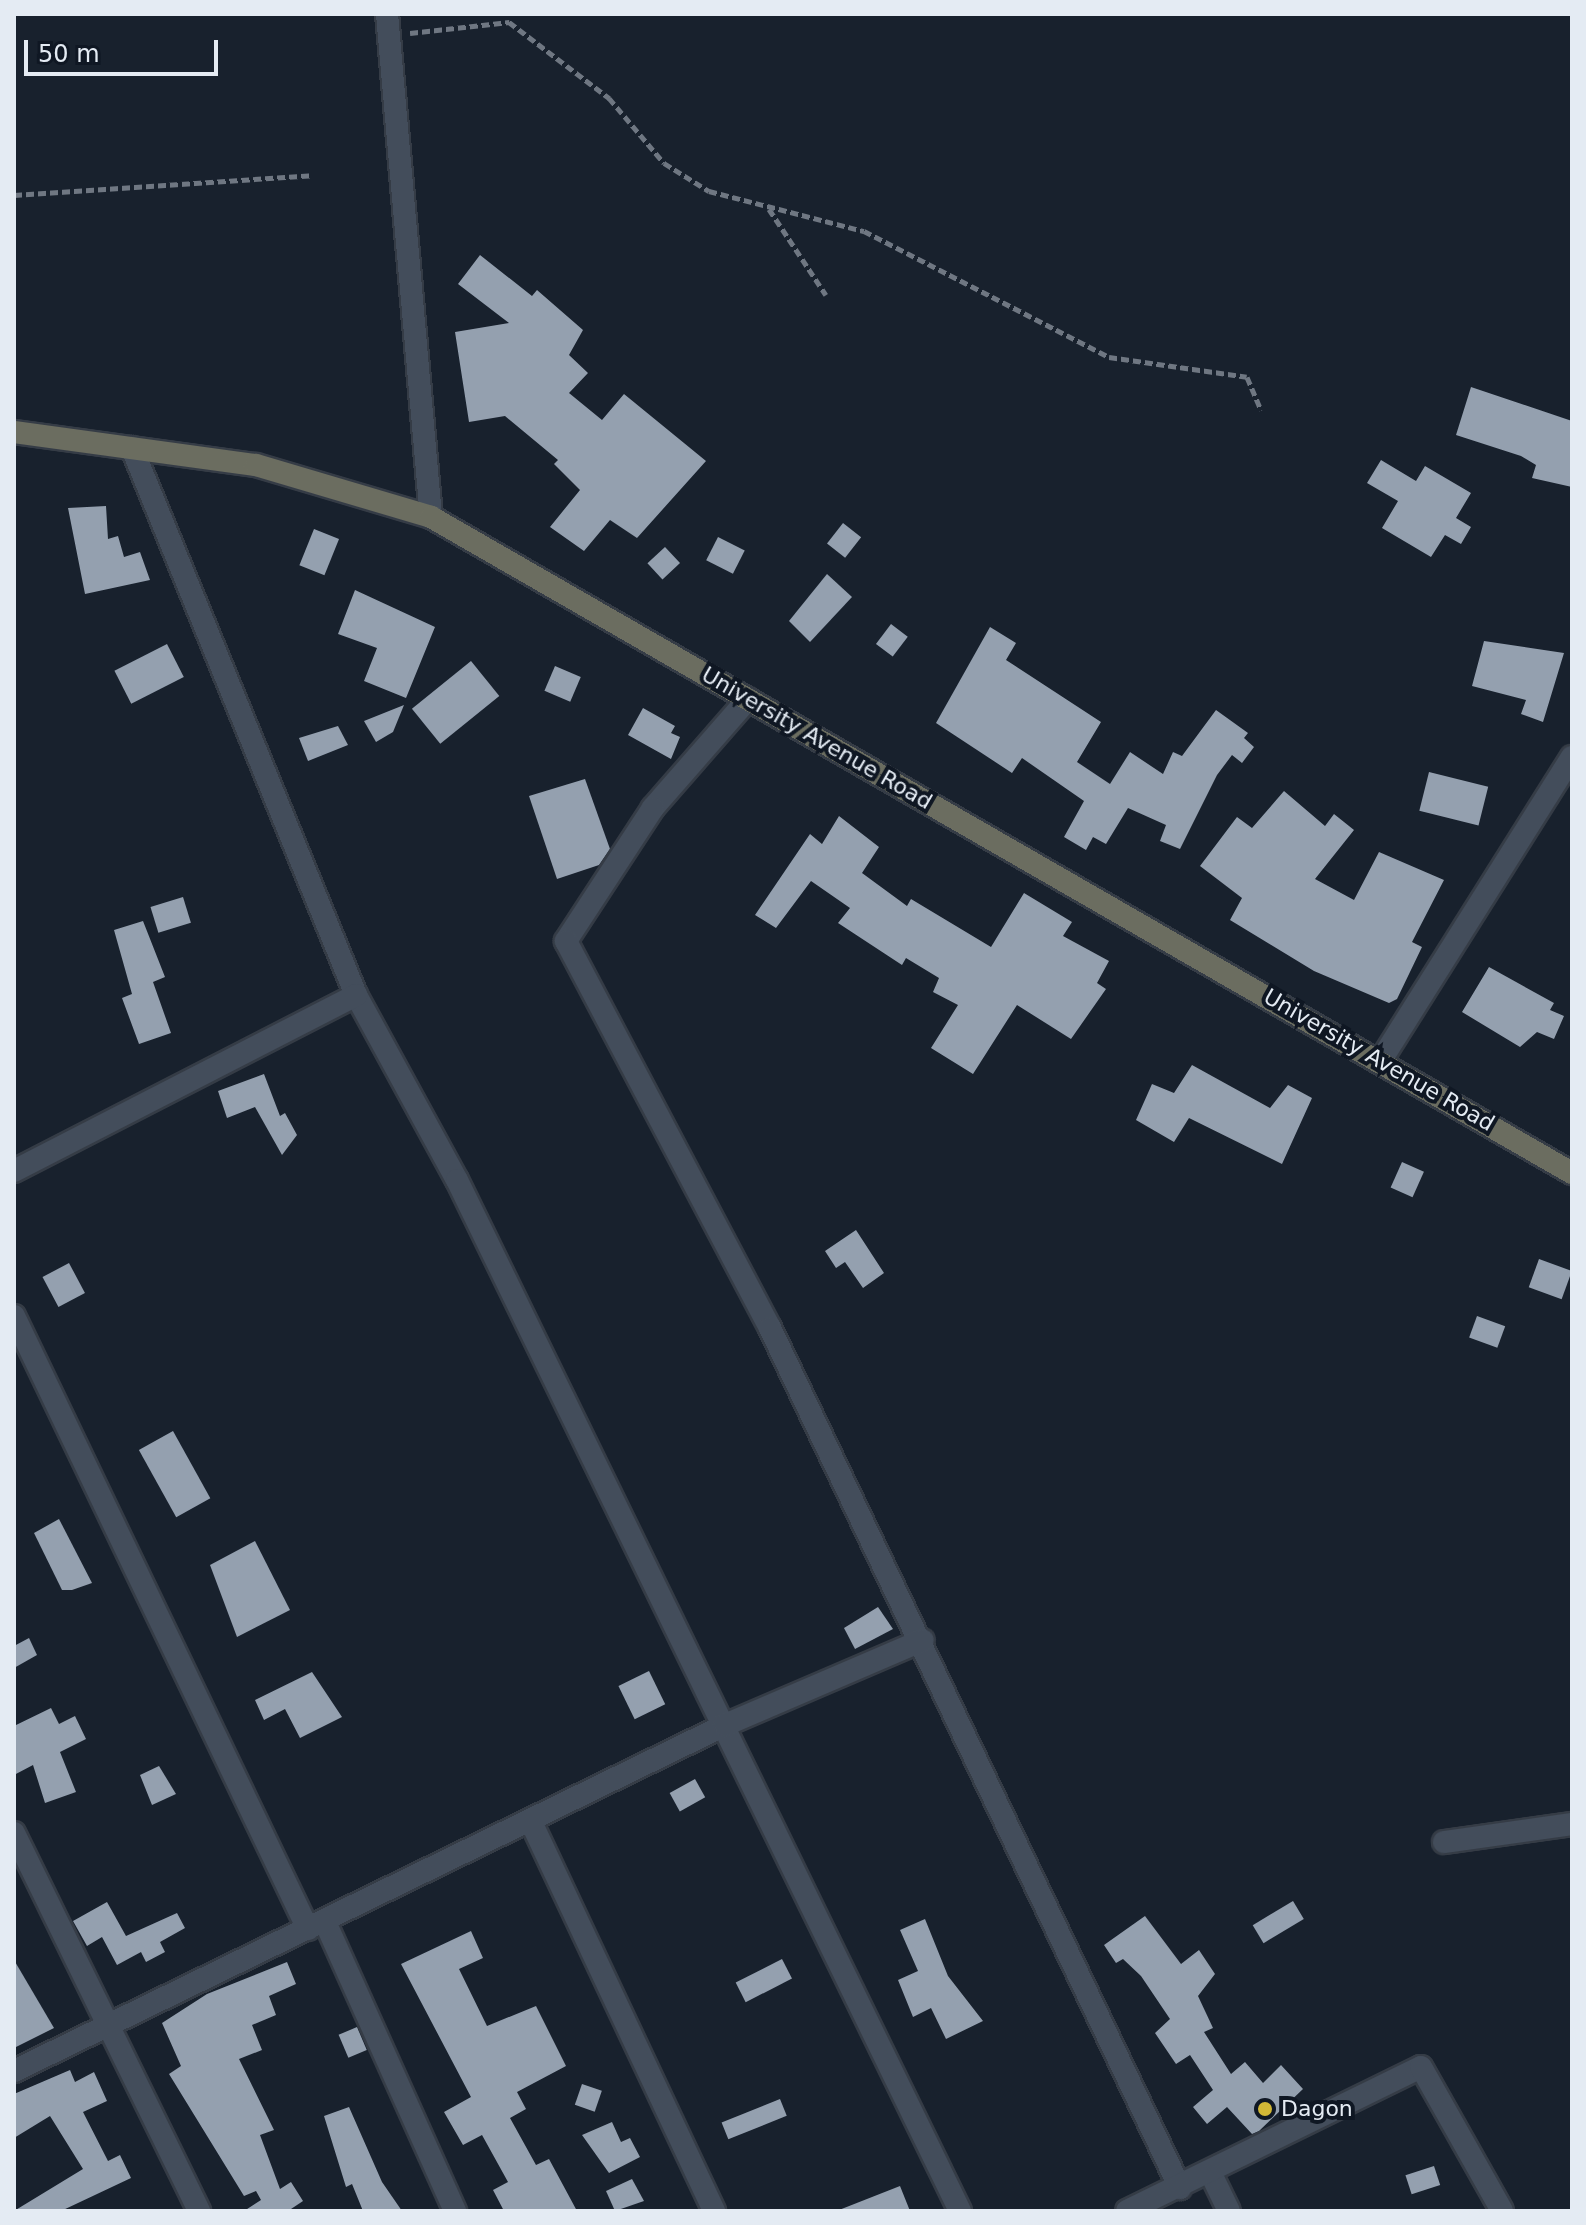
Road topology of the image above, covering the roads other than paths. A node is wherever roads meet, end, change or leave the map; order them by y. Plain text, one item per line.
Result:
1 (387, 14) edge
2 (14, 432) edge
3 (132, 448) junction
4 (431, 517) junction
5 (748, 699) junction
6 (1572, 757) edge
7 (356, 995) junction
8 (1381, 1060) junction
9 (14, 1171) edge
10 (1572, 1173) edge
11 (14, 1316) edge
12 (923, 1640) junction
13 (725, 1725) junction
14 (532, 1824) junction
15 (1572, 1824) edge
16 (14, 1833) edge
17 (1444, 1842) dead end
18 (317, 1927) junction
19 (109, 2025) junction
20 (14, 2071) edge
21 (1211, 2174) junction
22 (1180, 2188) junction
23 (199, 2211) edge
24 (455, 2211) edge
25 (714, 2211) edge
26 (960, 2211) edge
27 (1127, 2211) edge
28 (1229, 2211) edge
29 (1502, 2211) edge

1 - 4 street
2 - 3 main road, University Avenue Road
3 - 4 main road, University Avenue Road
3 - 7 street
4 - 5 main road, University Avenue Road
5 - 8 main road, University Avenue Road
5 - 12 street
6 - 8 street
7 - 9 street
7 - 13 street
8 - 10 main road, University Avenue Road
11 - 18 street
12 - 13 street
12 - 22 street
13 - 14 street
13 - 26 street
14 - 18 street
14 - 25 street
15 - 17 street
16 - 19 street
18 - 19 street
18 - 24 street
19 - 20 street
19 - 23 street
21 - 22 street
21 - 28 street
21 - 29 street
22 - 27 street

